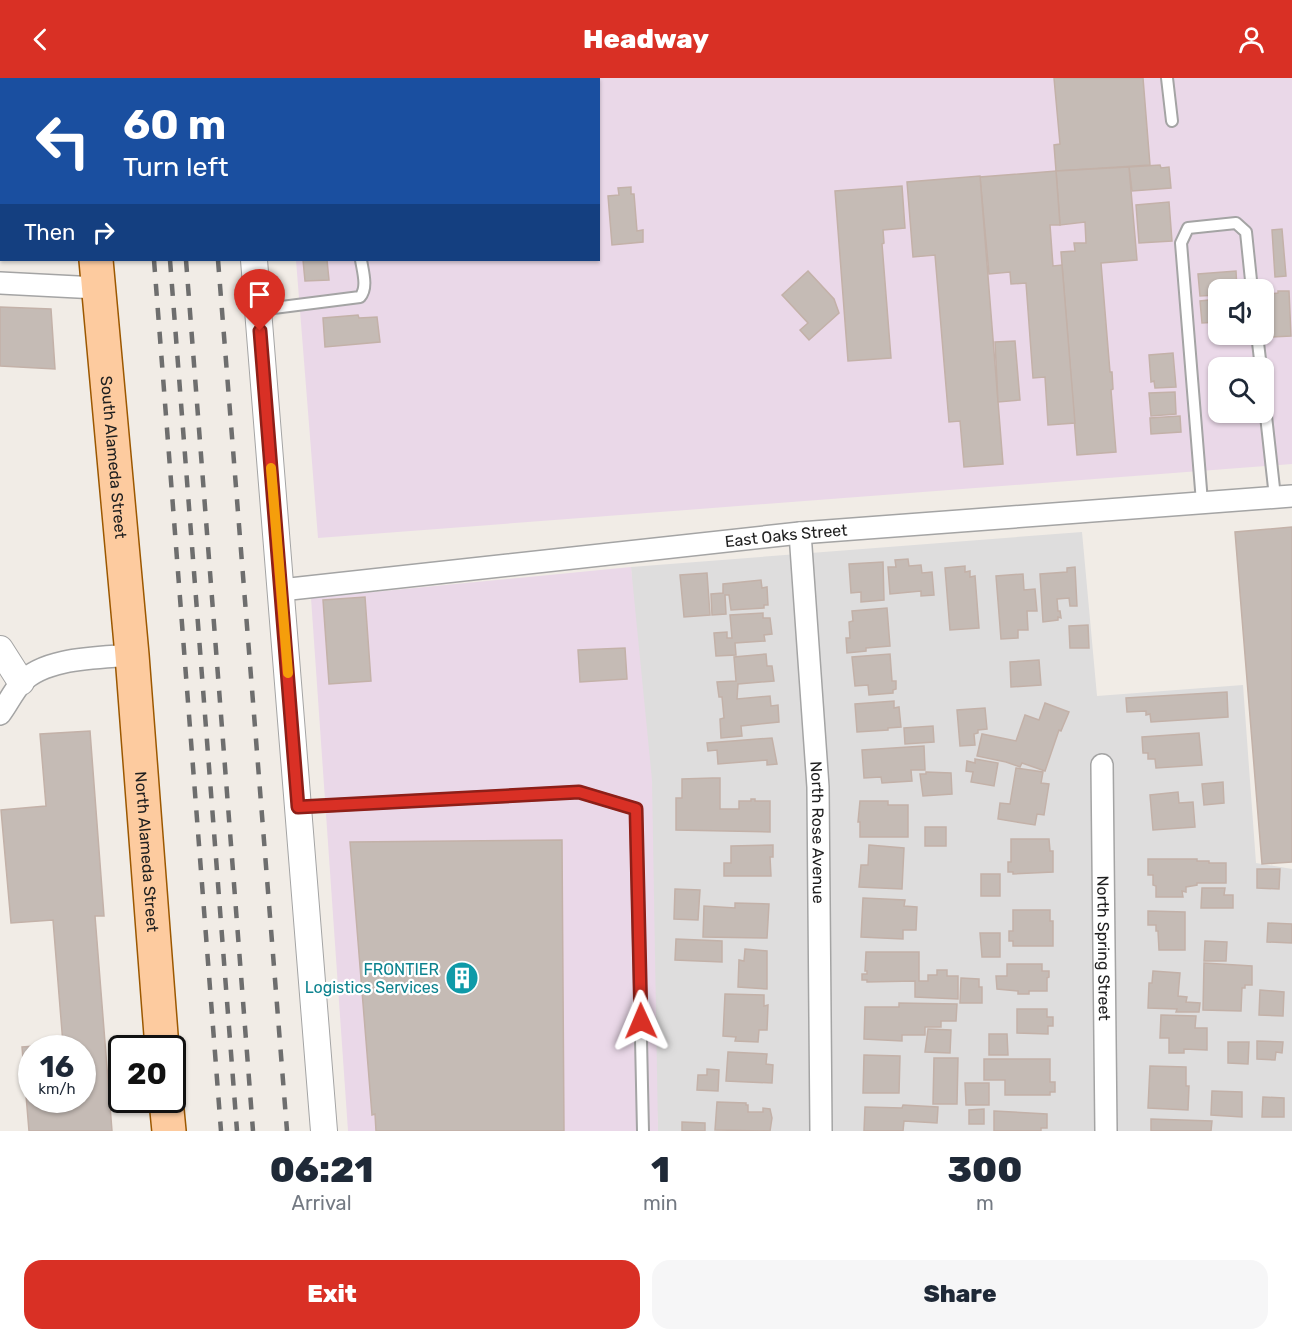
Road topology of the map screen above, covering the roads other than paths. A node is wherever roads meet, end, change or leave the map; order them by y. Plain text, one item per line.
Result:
1 (1167, 78) edge
2 (1172, 120) dead end
3 (254, 261) edge
4 (362, 261) edge
5 (97, 274) edge
6 (1251, 279) edge
7 (0, 283) edge
8 (258, 310) junction
9 (1267, 423) edge
10 (1284, 496) edge
11 (1202, 502) junction
12 (800, 533) junction
13 (281, 590) junction
14 (0, 649) edge
15 (132, 655) junction
16 (21, 682) junction
17 (0, 714) edge
18 (1102, 765) dead end
19 (298, 807) junction
20 (161, 1035) edge
21 (167, 1113) edge
22 (169, 1131) edge
23 (324, 1131) edge
24 (643, 1131) edge
25 (821, 1131) edge
26 (1106, 1131) edge

1 - 2 lane
3 - 8 street
4 - 8 lane
5 - 7 street
5 - 15 main road, South Alameda Street
6 - 11 lane
8 - 13 street
9 - 10 lane
10 - 11 street, East Oaks Street
11 - 12 street, East Oaks Street
12 - 13 street, East Oaks Street
12 - 25 street, North Rose Avenue
13 - 19 street
14 - 16 street
15 - 16 street
15 - 20 main road, North Alameda Street
16 - 17 street
18 - 26 street, North Spring Street
19 - 23 street
19 - 24 lane
21 - 22 main road

